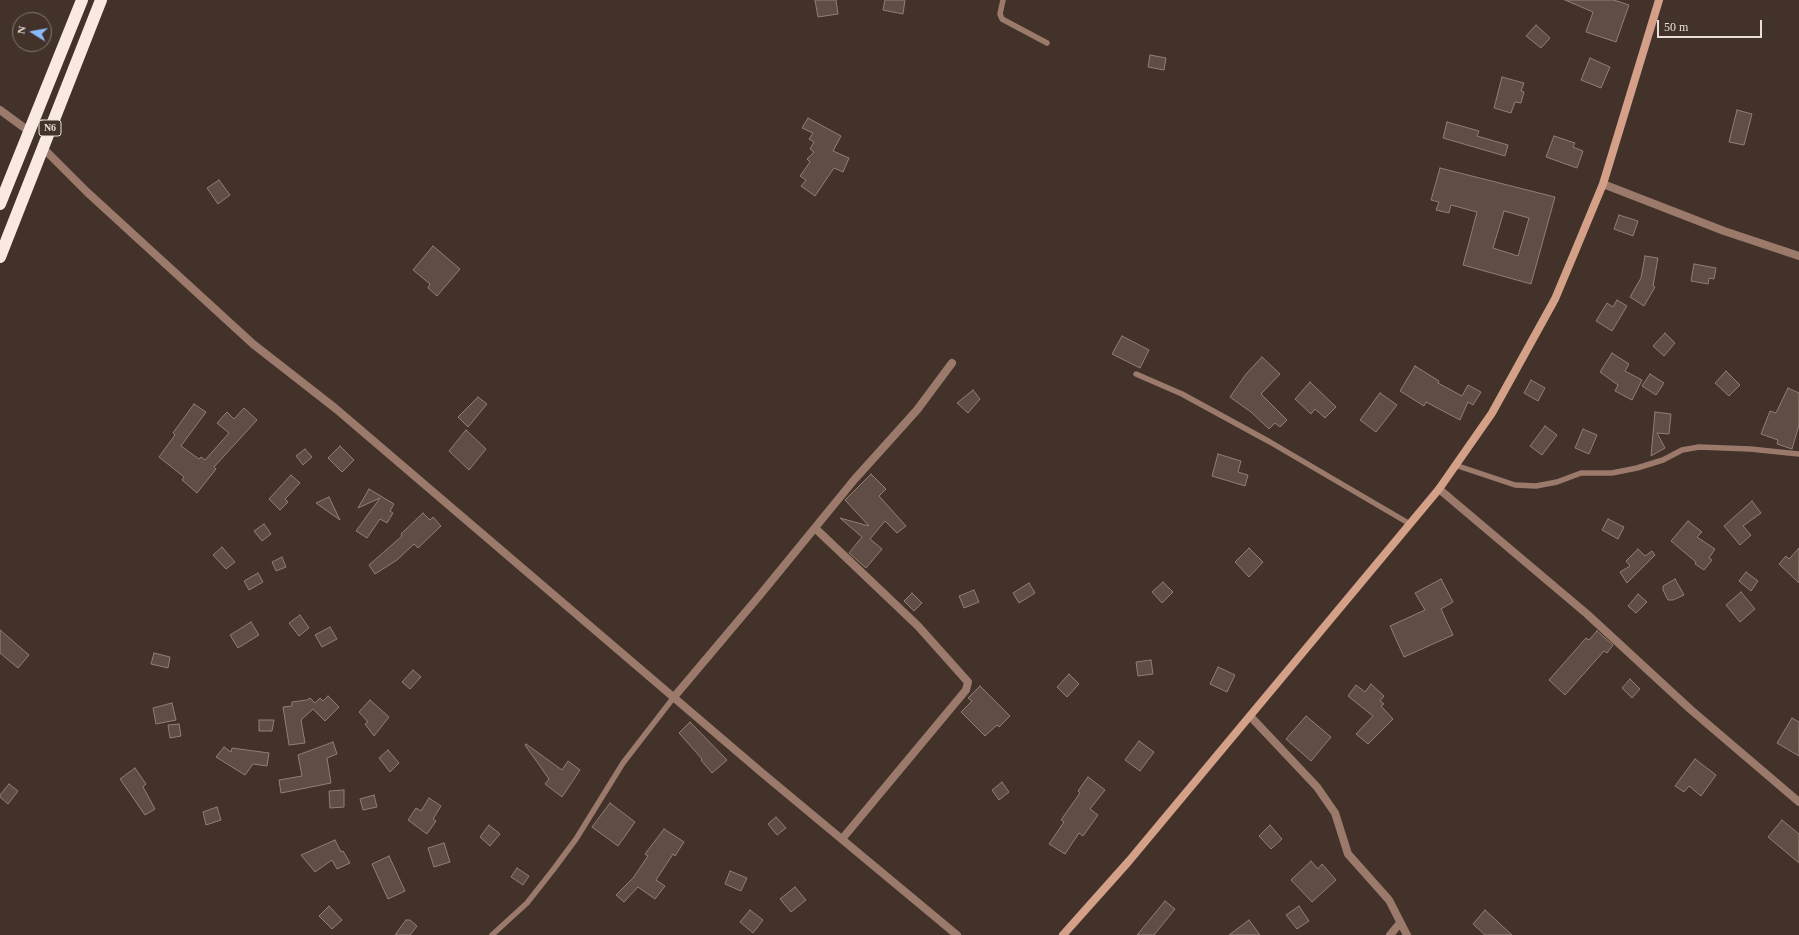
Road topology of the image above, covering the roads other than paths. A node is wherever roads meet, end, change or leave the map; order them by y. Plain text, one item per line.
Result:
1 (82, 0) edge
2 (101, 0) edge
3 (1003, 0) edge
4 (1659, 0) edge
5 (1047, 43) dead end
6 (0, 110) edge
7 (30, 132) junction
8 (42, 147) junction
9 (1603, 184) junction
10 (0, 204) edge
11 (1799, 256) edge
12 (0, 257) edge
13 (952, 363) dead end
14 (1136, 374) dead end
15 (1799, 454) edge
16 (1455, 465) junction
17 (1439, 489) junction
18 (1410, 524) junction
19 (815, 528) junction
20 (674, 697) junction
21 (1250, 716) junction
22 (1799, 802) edge
23 (842, 839) junction
24 (1400, 923) junction
25 (492, 935) edge
26 (957, 935) edge
27 (1063, 935) edge
28 (1390, 935) edge
29 (1407, 935) edge

1 - 7 highway, N6
2 - 8 highway, N6
3 - 5 lane
4 - 9 main road
6 - 7 street
7 - 10 highway, N6
8 - 12 highway, N6
8 - 20 street
9 - 11 street
9 - 16 main road
13 - 19 street
14 - 18 lane
15 - 16 lane
16 - 17 main road
17 - 18 main road
17 - 22 street
18 - 21 main road
19 - 20 street
19 - 23 street
20 - 23 street
20 - 25 lane
21 - 24 street
21 - 27 main road
23 - 26 street
24 - 28 street
24 - 29 street

